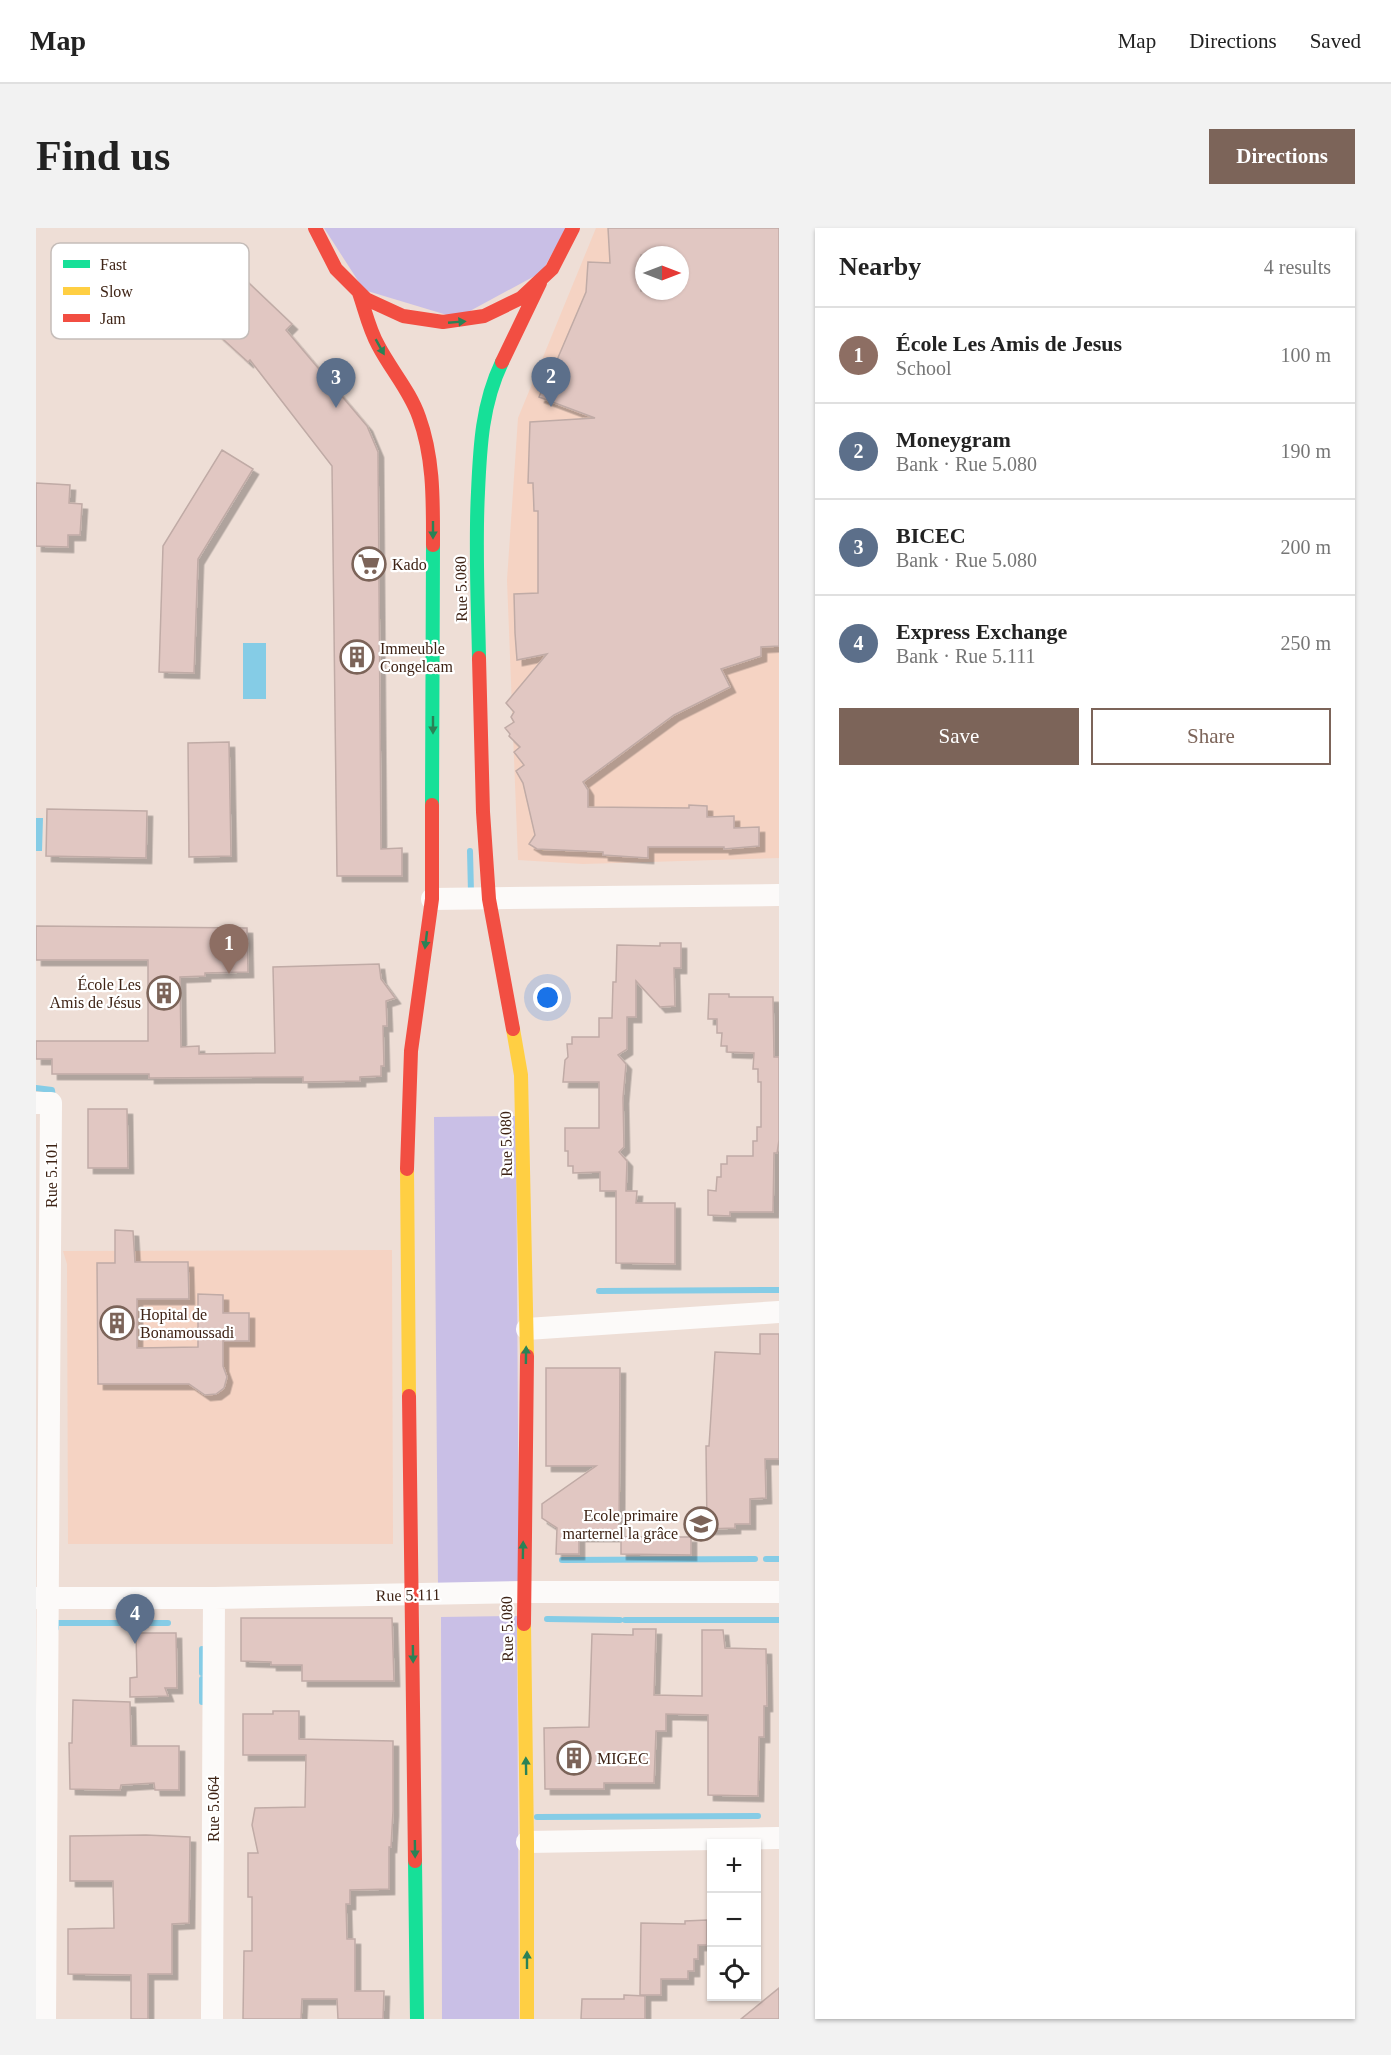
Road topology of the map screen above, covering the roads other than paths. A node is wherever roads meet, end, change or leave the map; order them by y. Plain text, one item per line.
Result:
1 (301, 228) edge
2 (573, 228) edge
3 (316, 232) edge
4 (540, 283) junction
5 (359, 292) junction
6 (779, 895) edge
7 (432, 900) junction
8 (489, 900) junction
9 (36, 1103) edge
10 (43, 1280) edge
11 (779, 1312) edge
12 (527, 1329) junction
13 (523, 1592) junction
14 (779, 1592) edge
15 (412, 1595) junction
16 (42, 1598) edge
17 (214, 1598) junction
18 (41, 1799) edge
19 (779, 1838) edge
20 (527, 1842) junction
21 (45, 2019) edge
22 (212, 2019) edge
23 (417, 2019) edge
24 (527, 2019) edge

1 - 3 main road
2 - 4 main road
3 - 5 main road
5 -> 4 main road
4 - 8 main road, Rue 5.080
5 -> 7 main road, Rue 5.080
6 - 8 street
7 - 8 street
7 -> 15 main road, Rue 5.080
8 - 12 main road, Rue 5.080
9 - 10 street, Rue 5.101
10 - 16 street, Rue 5.101
11 - 12 street
13 -> 12 main road, Rue 5.080
13 - 14 street, Rue 5.111
13 - 15 street, Rue 5.111
20 -> 13 main road, Rue 5.080
15 - 17 street, Rue 5.111
15 -> 23 main road, Rue 5.080
16 - 17 street, Rue 5.111
16 - 18 street, Rue 5.101
17 - 22 street, Rue 5.064
18 - 21 street, Rue 5.101
19 - 20 street
24 -> 20 main road, Rue 5.080

